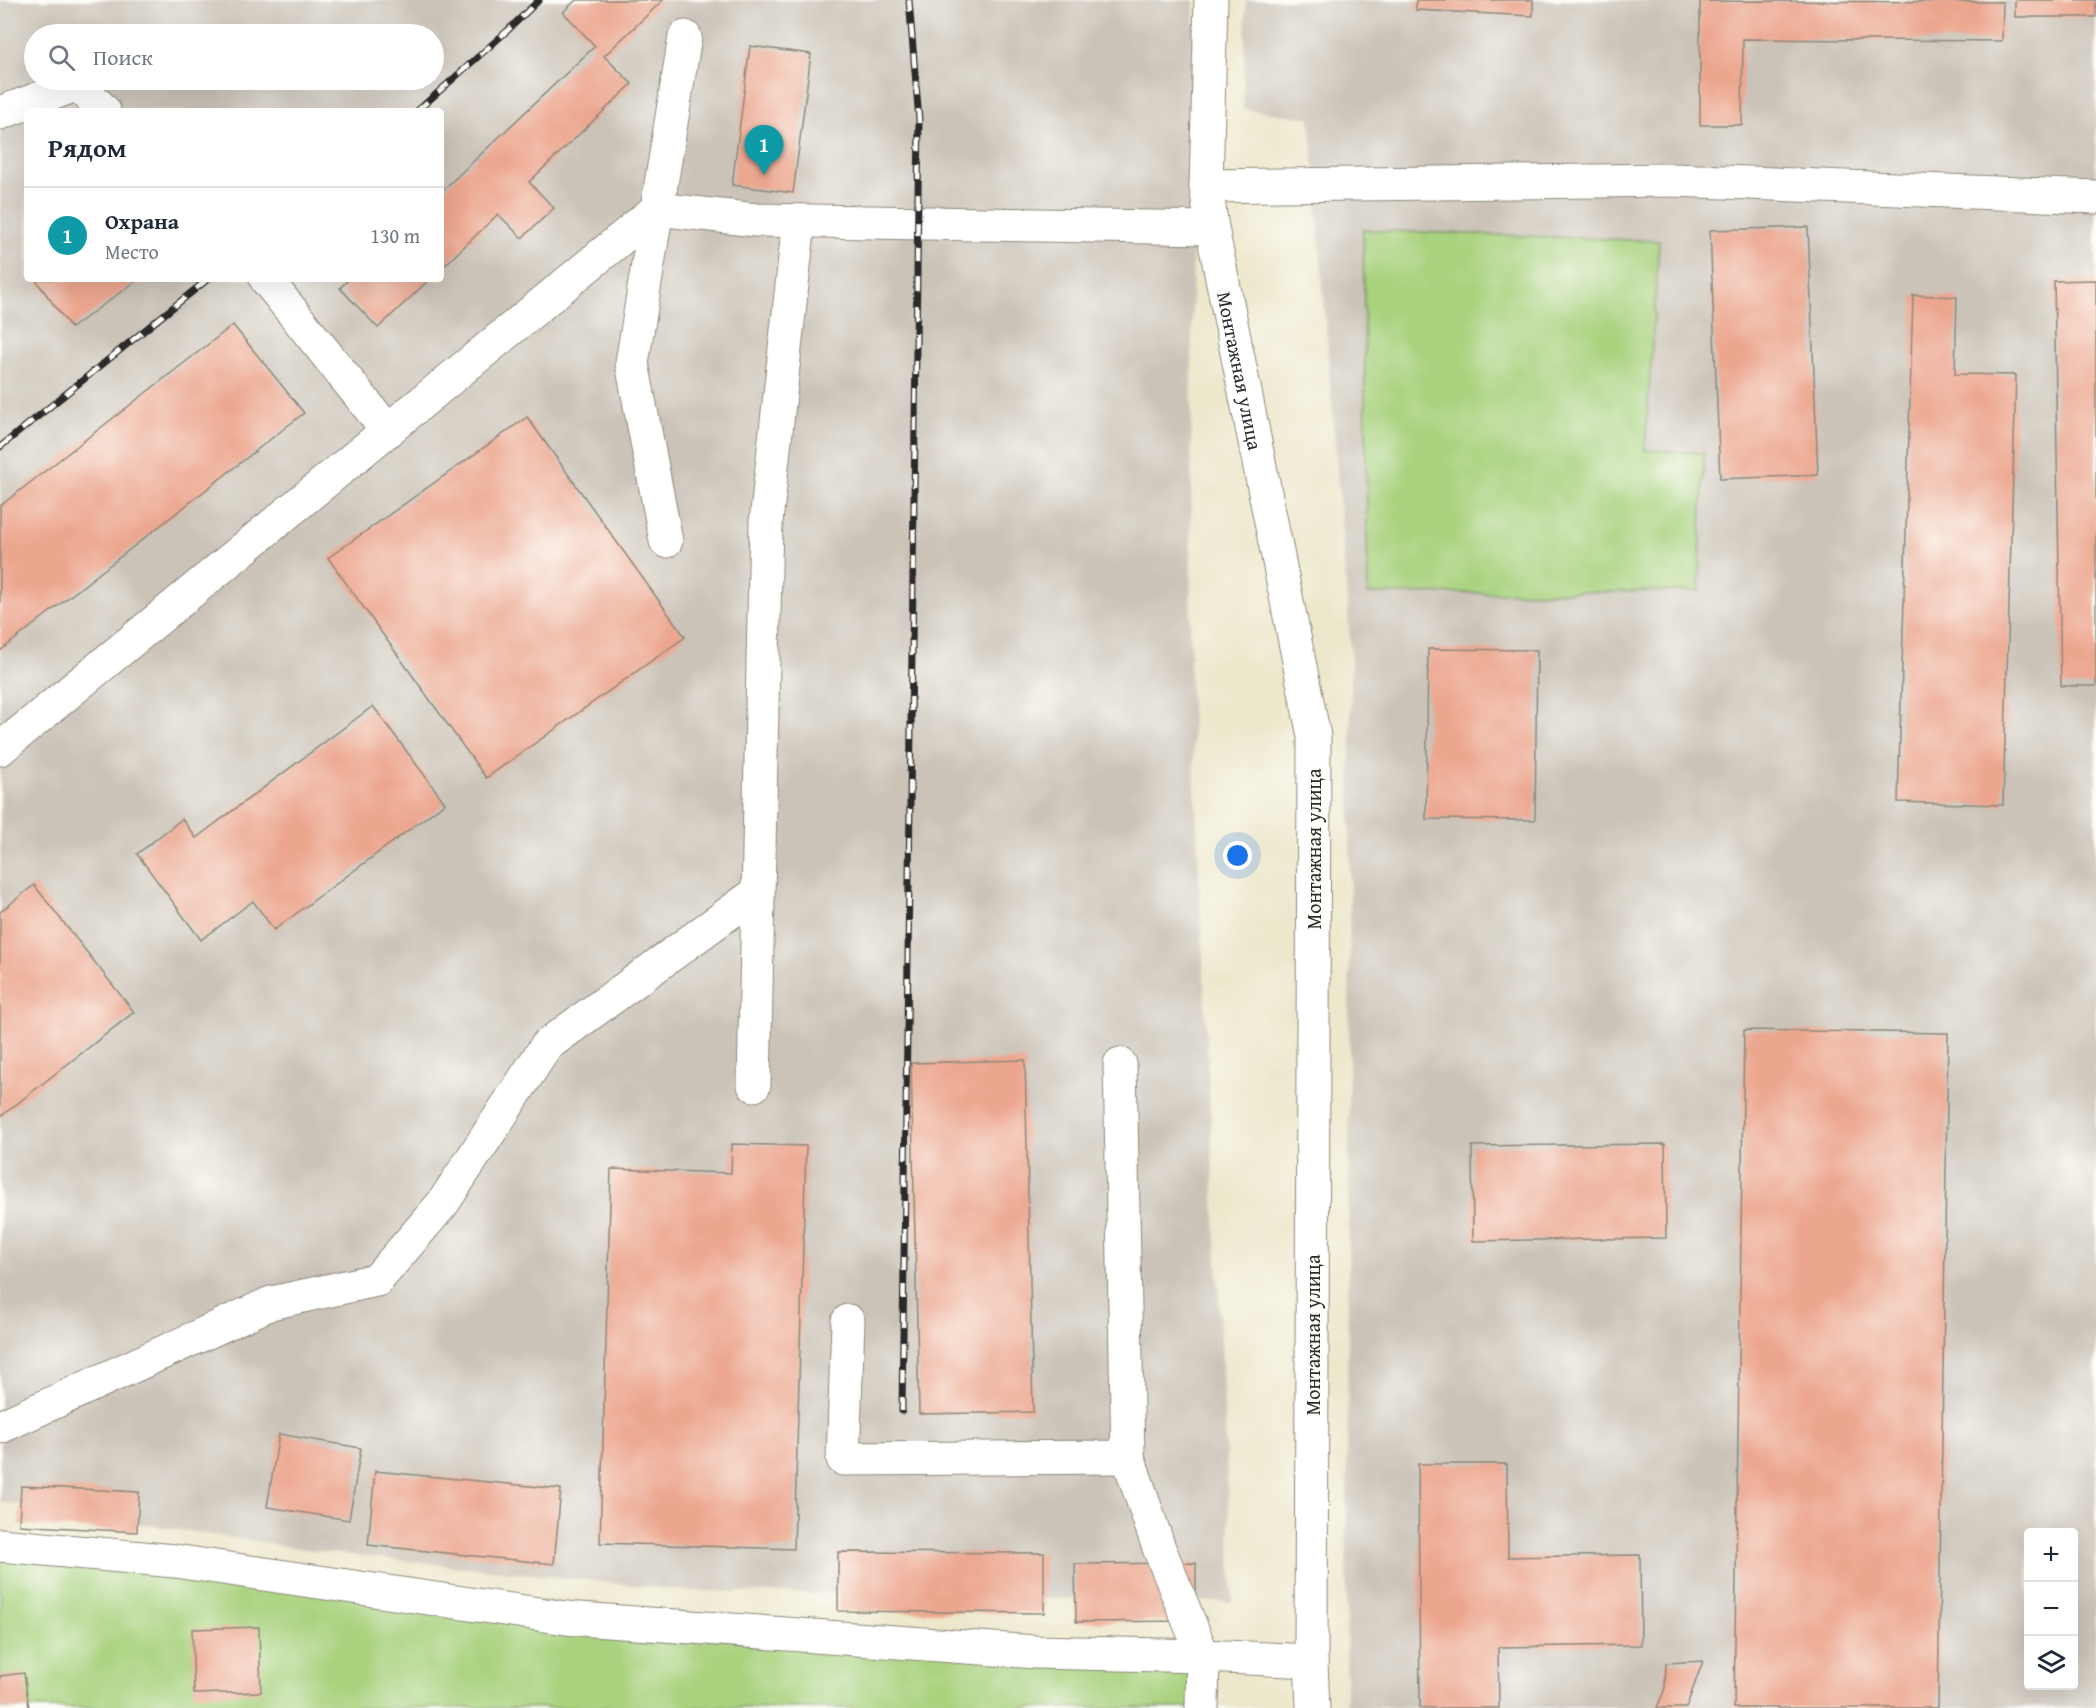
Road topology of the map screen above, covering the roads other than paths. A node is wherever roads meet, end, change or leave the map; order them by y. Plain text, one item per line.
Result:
1 (1211, 0) edge
2 (685, 37) dead end
3 (62, 90) edge
4 (84, 90) edge
5 (101, 108) edge
6 (0, 113) edge
7 (1206, 186) junction
8 (2096, 197) edge
9 (657, 209) junction
10 (799, 220) junction
11 (1212, 228) junction
12 (268, 282) edge
13 (388, 431) junction
14 (666, 541) dead end
15 (0, 749) edge
16 (758, 892) junction
17 (1120, 1064) dead end
18 (754, 1085) dead end
19 (848, 1321) dead end
20 (0, 1426) edge
21 (1128, 1457) junction
22 (0, 1545) edge
23 (1203, 1656) junction
24 (1311, 1661) junction
25 (1202, 1708) edge
26 (1313, 1708) edge

1 - 7 street, Монтажная улица
2 - 9 street
3 - 6 street
4 - 5 street
7 - 8 street
7 - 11 street, Монтажная улица
9 - 10 street
9 - 13 street
9 - 14 street
10 - 11 street
10 - 16 street
11 - 24 street, Монтажная улица
12 - 13 street
13 - 15 street
16 - 18 street
16 - 20 street
17 - 21 street
19 - 21 street
21 - 23 street
22 - 23 street
23 - 24 street
23 - 25 street
24 - 26 street, Монтажная улица

